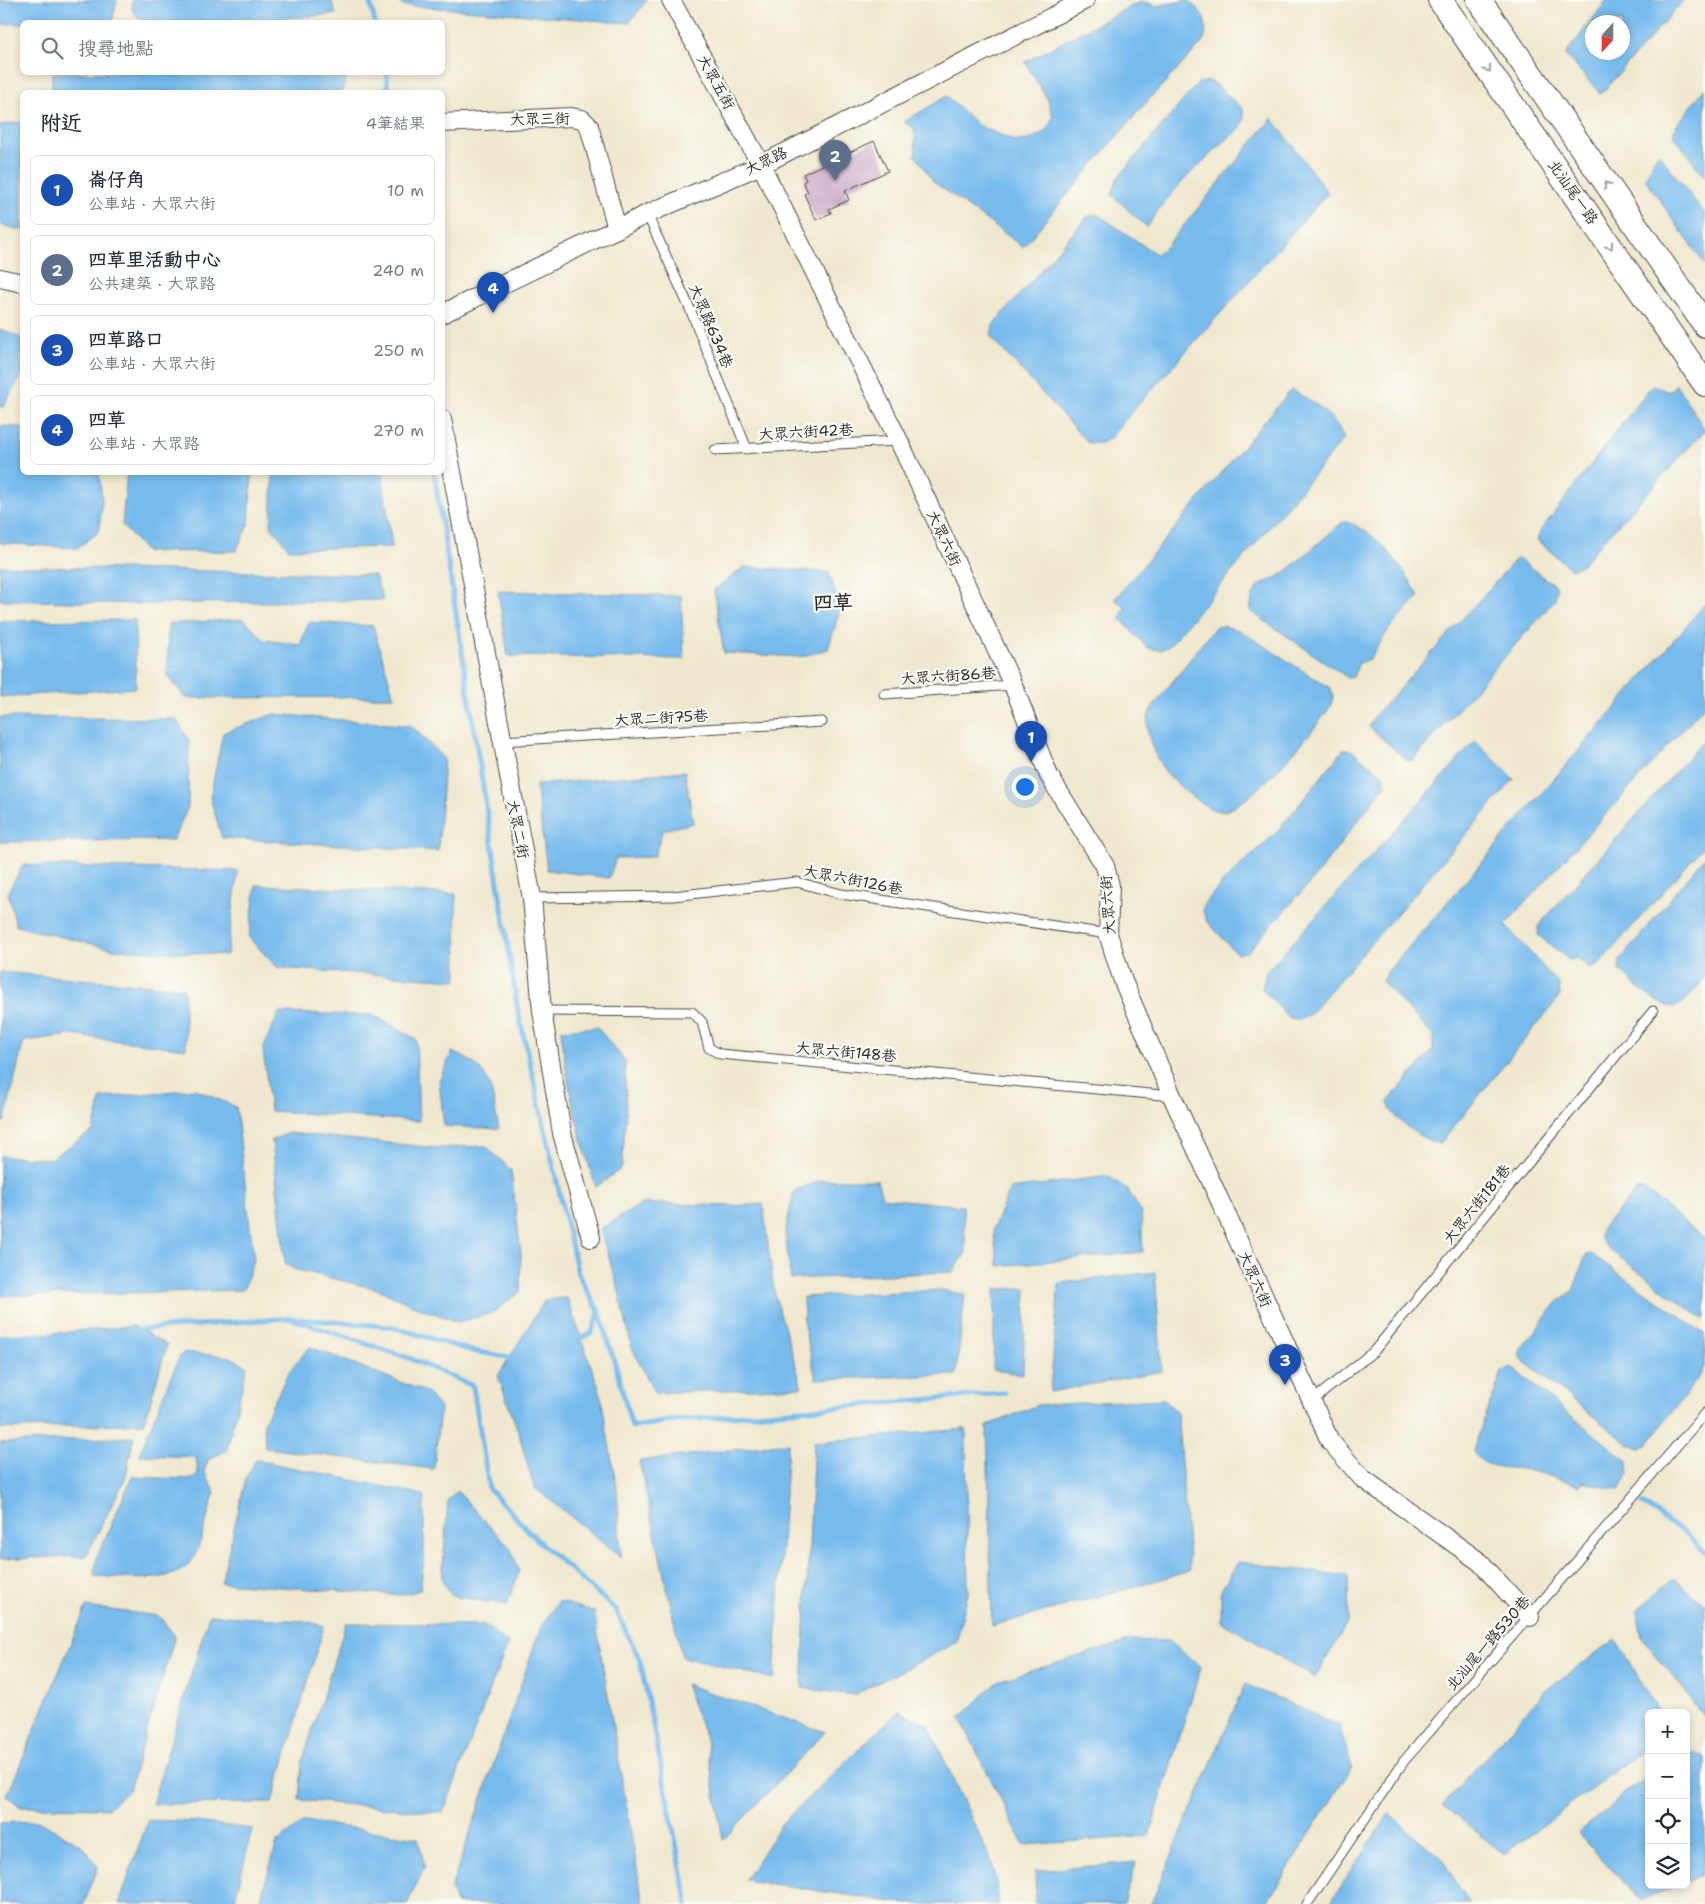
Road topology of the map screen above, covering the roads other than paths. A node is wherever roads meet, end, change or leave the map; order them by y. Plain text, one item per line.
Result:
1 (671, 0) edge
2 (1085, 0) edge
3 (1440, 0) edge
4 (1479, 0) edge
5 (1496, 26) junction
6 (1470, 43) junction
7 (445, 122) edge
8 (761, 165) junction
9 (647, 214) junction
10 (617, 228) junction
11 (1666, 270) junction
12 (0, 278) edge
13 (20, 283) edge
14 (1640, 290) junction
15 (445, 313) edge
16 (1705, 325) edge
17 (1705, 384) edge
18 (445, 435) edge
19 (899, 441) junction
20 (747, 449) junction
21 (715, 450) dead end
22 (1013, 685) junction
23 (884, 694) dead end
24 (822, 722) dead end
25 (501, 741) junction
26 (532, 898) junction
27 (1108, 934) junction
28 (542, 1011) junction
29 (1653, 1012) dead end
30 (1172, 1096) junction
31 (591, 1238) dead end
32 (1311, 1402) junction
33 (1705, 1413) edge
34 (1530, 1617) junction
35 (1307, 1904) edge

1 - 8 street, 大眾五街
2 - 8 street, 大眾路
3 - 6 street, 北汕尾一路
4 - 5 street
5 - 6 street
11 -> 5 street
6 -> 14 street, 北汕尾一路
7 - 10 street, 大眾三街
8 - 9 street, 大眾路
8 - 19 street, 大眾六街
9 - 10 street, 大眾路
9 - 20 lane, 大眾路634巷
10 - 15 street, 大眾路
11 - 14 street
11 - 16 street
12 - 13 street
14 - 17 street, 北汕尾一路
18 - 25 street, 大眾二街
19 - 20 lane, 大眾六街42巷
19 - 22 street, 大眾六街
20 - 21 lane, 大眾六街42巷
22 - 23 lane, 大眾六街86巷
22 - 27 street, 大眾六街
24 - 25 lane, 大眾二街75巷
25 - 26 street, 大眾二街
26 - 27 lane, 大眾六街126巷
26 - 28 street, 大眾二街
27 - 30 street, 大眾六街
28 - 30 lane, 大眾六街148巷
28 - 31 street, 大眾二街
29 - 32 lane, 大眾六街181巷
30 - 32 street, 大眾六街
32 - 34 street, 大眾六街
33 - 34 lane, 北汕尾一路530巷
34 - 35 lane, 北汕尾一路530巷

